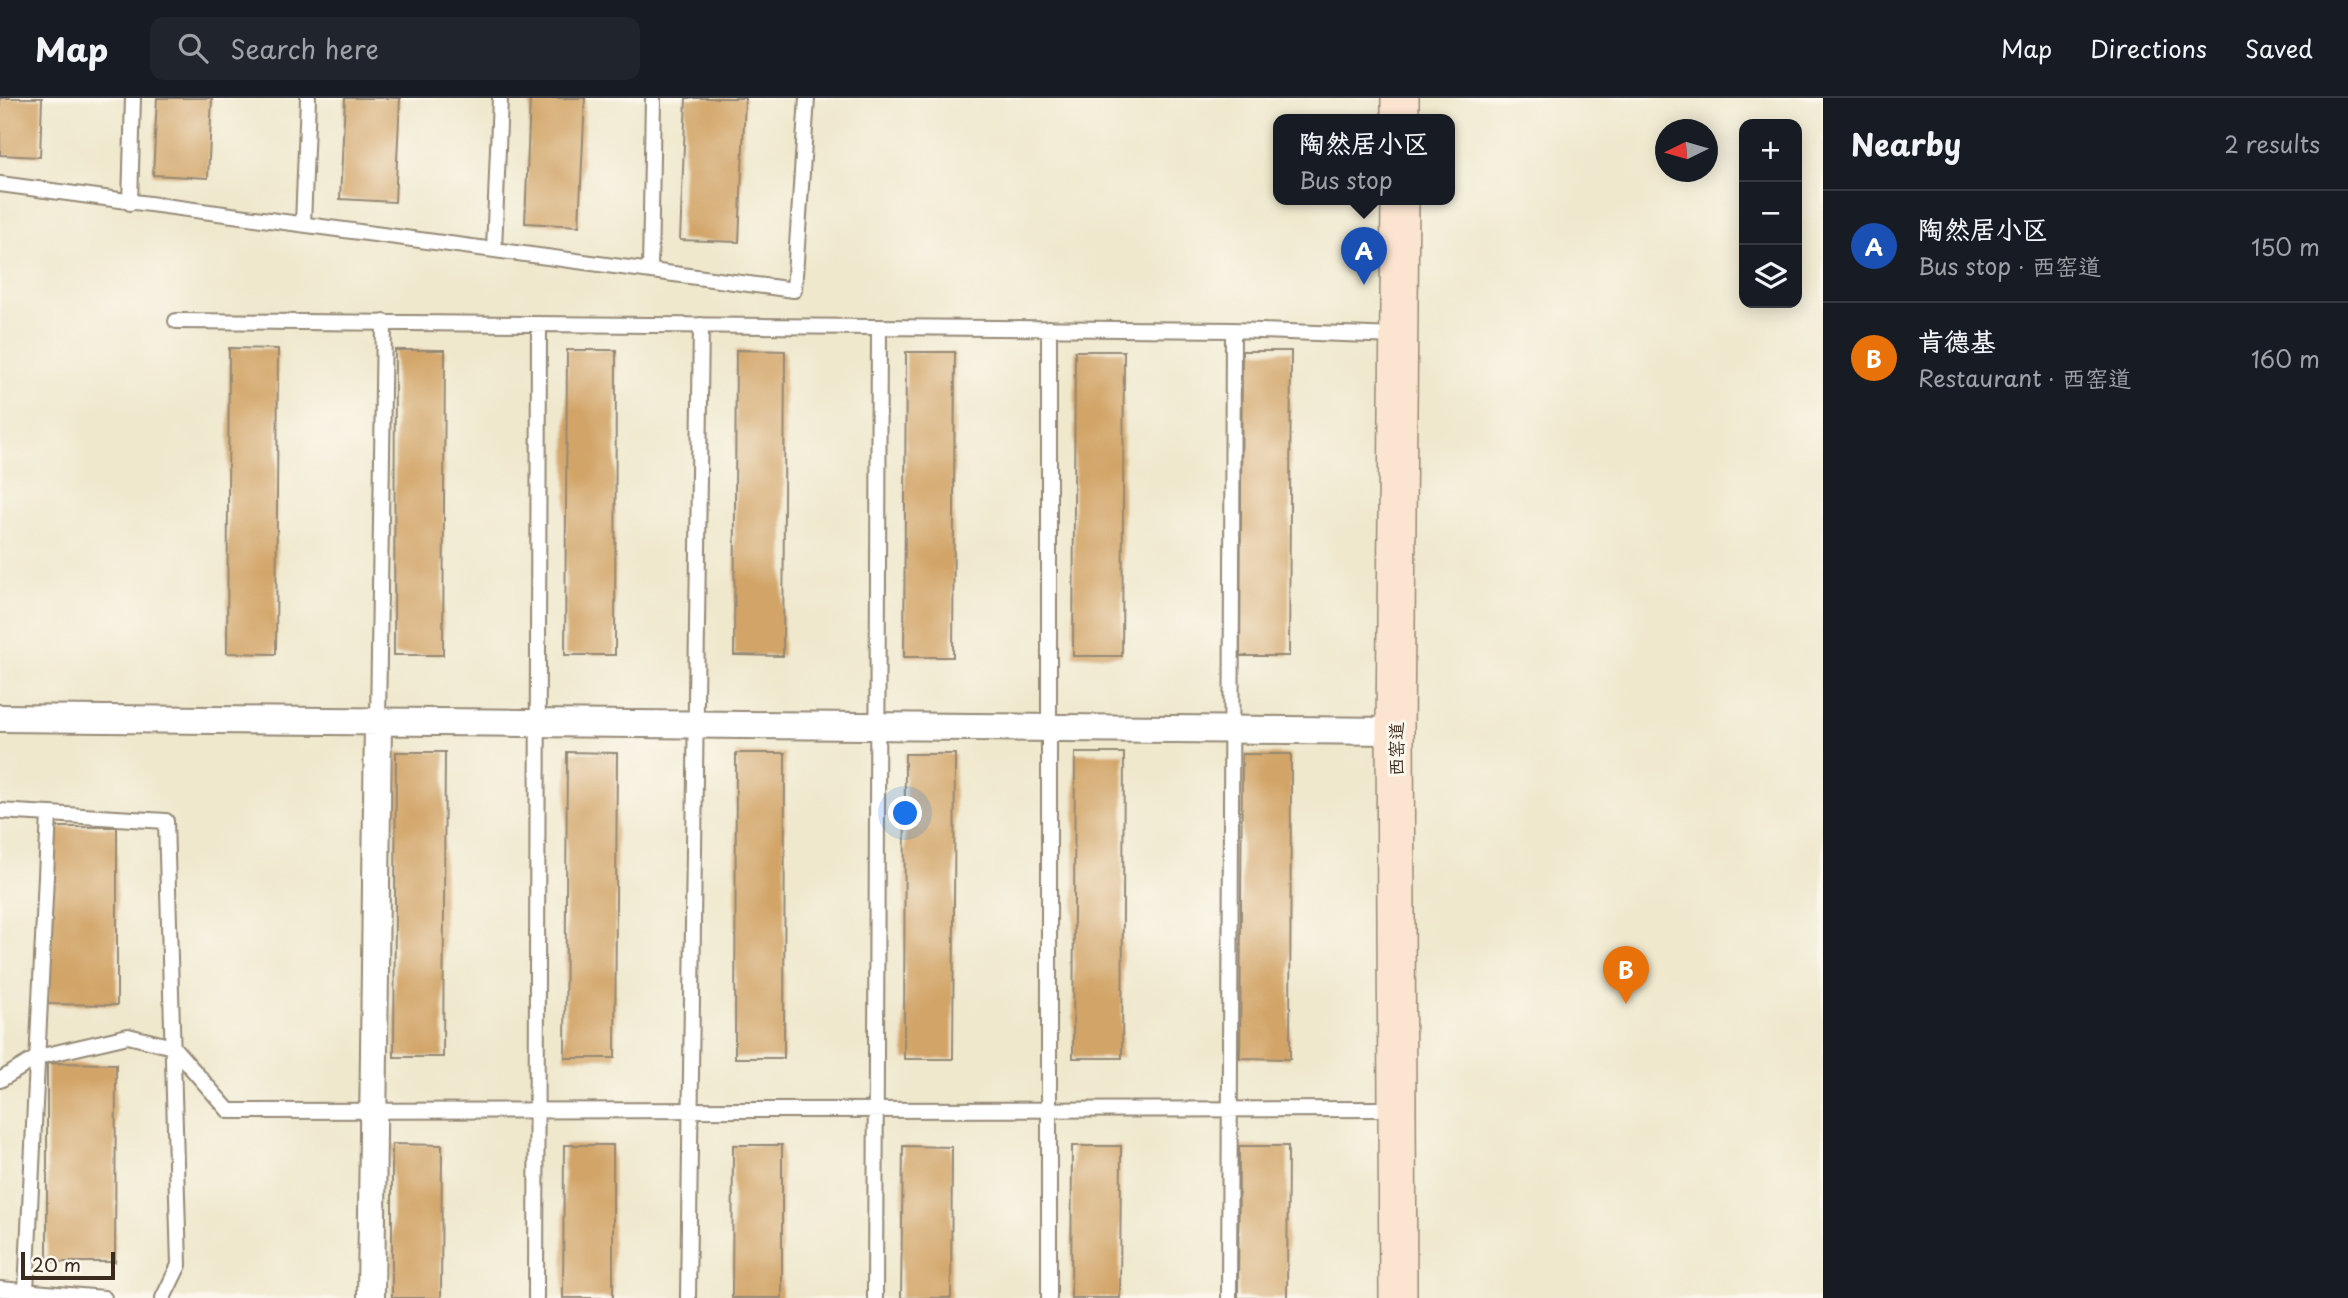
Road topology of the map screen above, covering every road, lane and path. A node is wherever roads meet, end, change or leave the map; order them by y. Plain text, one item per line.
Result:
1 (133, 98) edge
2 (308, 98) edge
3 (500, 98) edge
4 (653, 98) edge
5 (807, 98) edge
6 (0, 184) edge
7 (130, 203) junction
8 (1399, 205) edge
9 (303, 224) junction
10 (494, 250) junction
11 (650, 271) junction
12 (176, 321) dead end
13 (384, 322) junction
14 (539, 324) junction
15 (701, 325) junction
16 (879, 327) junction
17 (1049, 328) junction
18 (1233, 330) junction
19 (1398, 336) junction
20 (0, 718) edge
21 (378, 721) junction
22 (538, 723) junction
23 (695, 725) junction
24 (877, 726) junction
25 (1049, 728) junction
26 (1231, 730) junction
27 (1395, 731) junction
28 (0, 811) edge
29 (49, 814) junction
30 (173, 1047) junction
31 (38, 1056) junction
32 (0, 1080) edge
33 (1230, 1109) junction
34 (1397, 1109) junction
35 (691, 1110) junction
36 (876, 1110) junction
37 (1049, 1110) junction
38 (373, 1111) junction
39 (537, 1111) junction
40 (0, 1289) edge
41 (26, 1291) junction
42 (104, 1298) edge
43 (163, 1298) edge
44 (371, 1298) edge
45 (536, 1298) edge
46 (688, 1298) edge
47 (875, 1298) edge
48 (1049, 1298) edge
49 (1229, 1298) edge
50 (1398, 1298) edge

1 - 7 lane
2 - 9 lane
3 - 10 lane
4 - 11 lane
5 - 11 lane
6 - 7 lane
7 - 9 lane
8 - 19 street, 西窑道
9 - 10 lane
10 - 11 lane
12 - 13 lane
13 - 14 lane
13 - 21 lane
14 - 15 lane
14 - 22 lane
15 - 16 lane
15 - 23 lane
16 - 17 lane
16 - 24 lane
17 - 18 lane
17 - 25 lane
18 - 19 lane
18 - 26 lane
19 - 27 street, 西窑道
20 - 21 street
21 - 22 street
21 - 38 street
22 - 23 street
22 - 39 lane
23 - 24 street
23 - 35 lane
24 - 25 street
24 - 36 lane
25 - 26 street
25 - 37 lane
26 - 27 street
26 - 33 lane
27 - 34 street, 西窑道
28 - 29 lane
29 - 30 lane
29 - 31 lane
30 - 31 lane
30 - 38 lane
30 - 43 lane
31 - 32 lane
31 - 41 lane
33 - 34 lane
33 - 37 lane
33 - 49 lane
34 - 50 street, 西窑道
35 - 36 lane
35 - 39 lane
35 - 46 lane
36 - 37 lane
36 - 47 lane
37 - 48 lane
38 - 39 lane
38 - 44 street
39 - 45 lane
40 - 41 lane
41 - 42 lane

